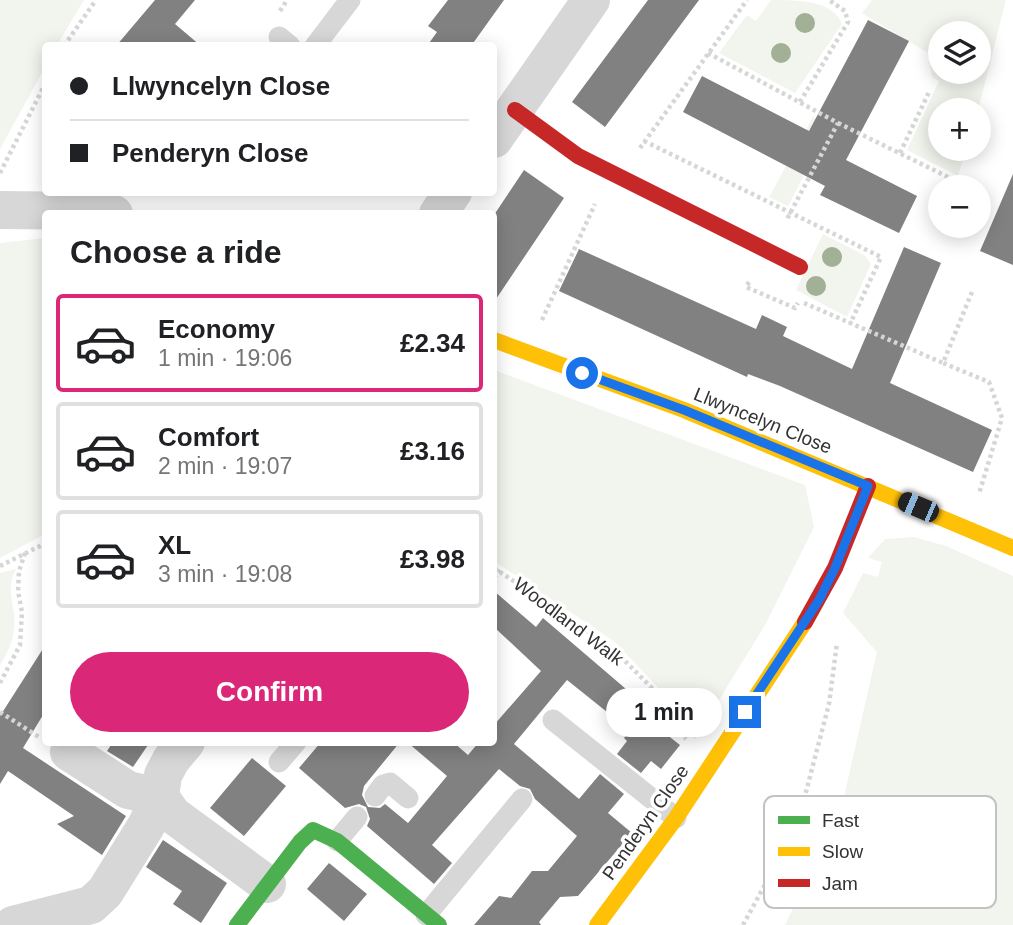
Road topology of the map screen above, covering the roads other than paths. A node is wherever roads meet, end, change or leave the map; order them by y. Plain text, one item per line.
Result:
1 (350, 0) edge
2 (591, 0) edge
3 (318, 42) edge
4 (504, 124) edge
5 (1, 210) edge
6 (42, 210) edge
7 (800, 267) dead end
8 (497, 341) edge
9 (868, 486) junction
10 (1013, 548) edge
11 (552, 720) dead end
12 (183, 746) edge
13 (293, 746) edge
14 (57, 747) edge
15 (279, 762) dead end
16 (375, 796) dead end
17 (160, 797) junction
18 (408, 798) dead end
19 (522, 799) dead end
20 (357, 817) dead end
21 (676, 818) junction
22 (337, 841) junction
23 (267, 884) junction
24 (433, 920) edge
25 (244, 922) edge
26 (13, 925) edge
27 (597, 925) edge

1 - 3 lane
2 - 4 street
4 - 7 street
5 - 6 street
8 - 9 street, Llwyncelyn Close
9 - 10 street, Llwyncelyn Close
9 - 21 street, Penderyn Close
11 - 21 lane
12 - 17 street
13 - 15 lane
14 - 17 street
16 - 18 lane
17 - 23 street
17 - 26 street
19 - 24 lane
20 - 22 lane
21 - 27 street, Penderyn Close
22 - 23 street
22 - 24 street
23 - 25 street

